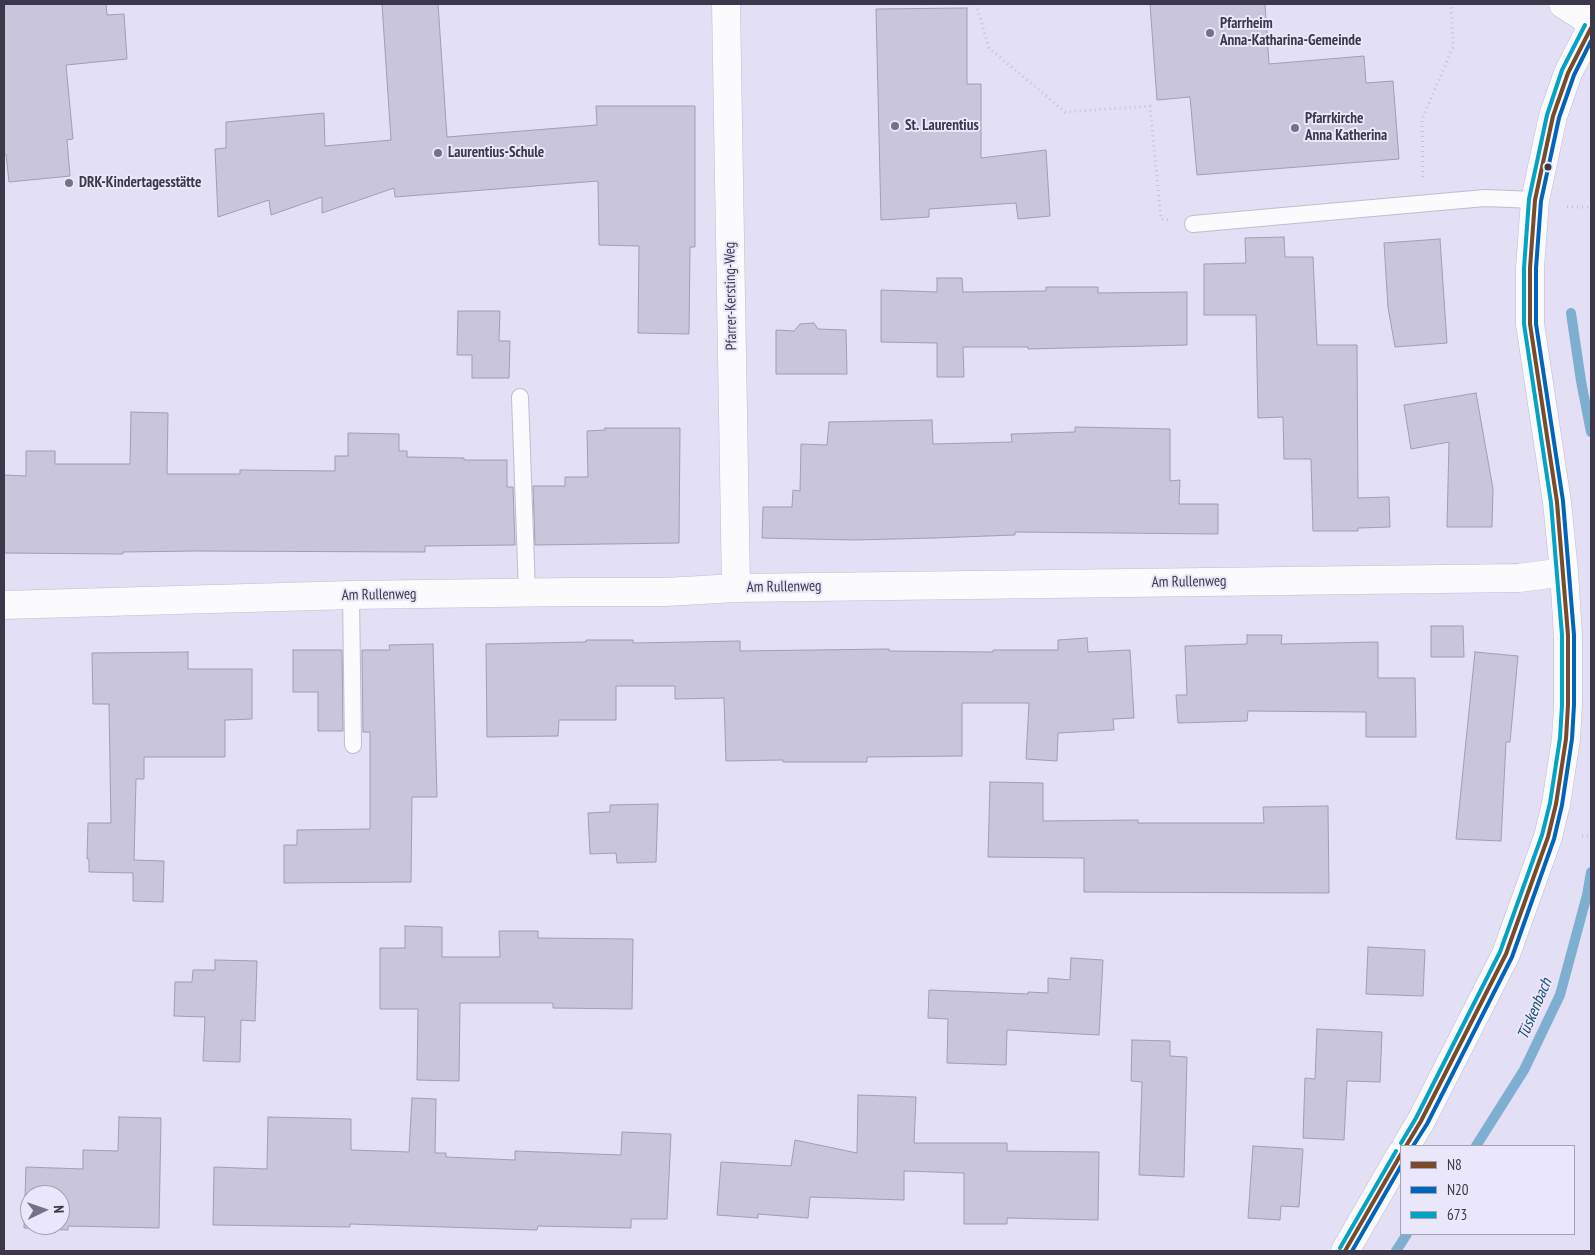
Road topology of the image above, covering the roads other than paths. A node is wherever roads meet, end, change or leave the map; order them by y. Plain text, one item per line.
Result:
1 (726, 4) edge
2 (1563, 4) edge
3 (1591, 22) edge
4 (1591, 28) edge
5 (1535, 200) junction
6 (1193, 224) road end
7 (520, 397) dead end
8 (1564, 572) junction
9 (736, 588) junction
10 (527, 592) junction
11 (351, 595) junction
12 (4, 605) edge
13 (353, 745) dead end
14 (1407, 1145) edge
15 (1400, 1156) edge
16 (1345, 1251) edge

1 - 9 street, Pfarrer-Kersting-Weg
2 - 3 street
4 - 5 street
5 - 6 lane
5 - 8 street
7 - 10 lane
8 - 9 street, Am Rullenweg
8 - 14 street
9 - 10 street, Am Rullenweg
10 - 11 street, Am Rullenweg
11 - 12 street, Am Rullenweg
11 - 13 lane
15 - 16 street

